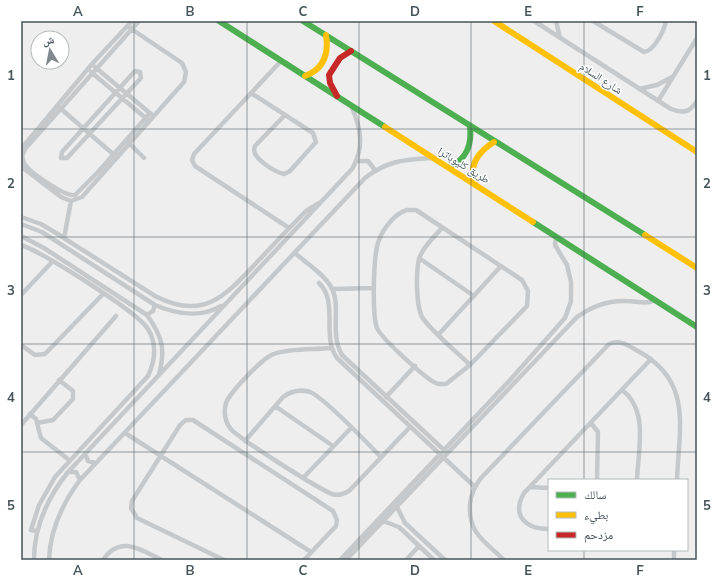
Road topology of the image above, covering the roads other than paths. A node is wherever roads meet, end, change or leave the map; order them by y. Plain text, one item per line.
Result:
1 (132, 21) edge
2 (139, 21) edge
3 (219, 21) edge
4 (303, 21) edge
5 (494, 21) edge
6 (534, 21) edge
7 (556, 21) edge
8 (593, 21) edge
9 (666, 21) edge
10 (129, 28) junction
11 (326, 35) junction
12 (560, 38) junction
13 (697, 38) edge
14 (351, 51) junction
15 (281, 61) junction
16 (92, 64) junction
17 (96, 68) junction
18 (88, 70) junction
19 (92, 73) junction
20 (305, 76) junction
21 (674, 76) junction
22 (120, 88) junction
23 (639, 89) junction
24 (115, 93) junction
25 (251, 93) junction
26 (70, 94) junction
27 (127, 94) junction
28 (338, 97) junction
29 (123, 99) junction
30 (658, 101) junction
31 (697, 101) edge
32 (351, 105) junction
33 (60, 108) junction
34 (152, 114) junction
35 (285, 115) junction
36 (51, 117) junction
37 (147, 120) junction
38 (470, 127) junction
39 (83, 128) junction
40 (90, 134) junction
41 (127, 141) junction
42 (494, 142) junction
43 (23, 148) edge
44 (697, 152) edge
45 (113, 154) junction
46 (22, 156) edge
47 (144, 158) dead end
48 (434, 158) junction
49 (357, 161) junction
50 (23, 166) edge
51 (449, 167) junction
52 (375, 170) junction
53 (99, 174) junction
54 (475, 184) junction
55 (83, 188) junction
56 (88, 192) junction
57 (80, 195) junction
58 (69, 199) junction
59 (322, 201) junction
60 (21, 217) edge
61 (21, 224) edge
62 (289, 228) junction
63 (442, 228) junction
64 (21, 236) edge
65 (556, 236) junction
66 (64, 238) junction
67 (21, 245) edge
68 (294, 253) junction
69 (419, 258) junction
70 (52, 262) junction
71 (261, 262) junction
72 (108, 266) junction
73 (501, 266) junction
74 (697, 268) edge
75 (104, 271) junction
76 (319, 283) dead end
77 (99, 288) junction
78 (374, 288) junction
79 (333, 290) junction
80 (21, 294) edge
81 (103, 294) junction
82 (474, 296) junction
83 (655, 300) junction
84 (226, 303) junction
85 (155, 305) junction
86 (147, 315) junction
87 (116, 316) dead end
88 (565, 318) junction
89 (572, 322) junction
90 (697, 327) edge
91 (439, 334) junction
92 (21, 345) edge
93 (331, 348) junction
94 (342, 355) junction
95 (337, 358) junction
96 (651, 359) junction
97 (470, 365) junction
98 (415, 366) junction
99 (158, 375) junction
100 (59, 380) junction
101 (622, 390) junction
102 (386, 397) junction
103 (275, 406) junction
104 (115, 412) junction
105 (30, 414) junction
106 (120, 416) junction
107 (37, 422) junction
108 (591, 423) junction
109 (21, 425) edge
110 (410, 427) junction
111 (351, 428) junction
112 (125, 433) junction
113 (245, 441) junction
114 (333, 446) junction
115 (446, 452) junction
116 (85, 453) junction
117 (161, 456) junction
118 (442, 456) junction
119 (381, 457) junction
120 (69, 460) junction
121 (96, 463) junction
122 (68, 472) junction
123 (304, 478) junction
124 (597, 479) edge
125 (637, 479) edge
126 (677, 479) edge
127 (80, 480) junction
128 (475, 487) junction
129 (530, 487) junction
130 (548, 488) edge
131 (397, 507) junction
132 (383, 521) junction
133 (548, 529) edge
134 (37, 531) junction
135 (419, 546) junction
136 (311, 552) junction
137 (155, 559) edge
138 (34, 560) edge
139 (49, 560) edge
140 (103, 560) edge
141 (162, 560) edge
142 (224, 560) edge
143 (304, 560) edge
144 (340, 560) edge
145 (346, 560) edge
146 (406, 560) edge
147 (434, 560) edge
148 (445, 560) edge
149 (504, 560) edge

1 - 10 street
2 - 10 street
3 - 15 main road, طريق كليوباترا
4 - 11 main road
5 - 44 main road, شارع السلام
6 - 12 street
7 - 12 street
8 - 9 street
10 - 16 street
10 - 17 street
10 - 34 street
11 - 14 main road
11 - 20 main road
12 - 23 street
13 - 21 street
14 - 28 main road
14 - 38 main road
15 - 20 main road, طريق كليوباترا
15 - 25 street
16 - 17 street
16 - 18 street
17 - 19 street
17 - 22 street
18 - 19 street
18 - 26 street
19 - 24 street
19 - 26 street
20 - 28 main road, طريق كليوباترا
21 - 23 street
21 - 30 street
22 - 24 street
22 - 27 street
22 - 27 street
23 - 30 street
24 - 29 street
24 - 39 street
25 - 35 street
25 - 62 street
26 - 33 street
26 - 36 street
27 - 29 street
27 - 34 street
28 - 32 main road, طريق كليوباترا
29 - 37 street
29 - 40 street
30 - 31 street
32 - 48 main road, طريق كليوباترا
32 - 49 street
33 - 36 street
33 - 39 street
34 - 37 street
35 - 35 street
36 - 43 street
37 - 41 street
38 - 42 main road
38 - 51 main road
39 - 40 street
39 - 40 street
40 - 45 street
41 - 45 street
41 - 47 street
41 - 53 street
42 - 54 main road
42 - 74 main road
43 - 46 street
45 - 53 street
46 - 50 street
48 - 51 main road, طريق كليوباترا
48 - 52 street
49 - 52 street
49 - 59 street
50 - 58 street
51 - 54 main road, طريق كليوباترا
52 - 68 street
53 - 55 street
53 - 56 street
54 - 65 main road, طريق كليوباترا
55 - 56 street
55 - 57 street
56 - 57 street
57 - 58 street
58 - 66 street
59 - 62 street
59 - 71 street
60 - 66 street
61 - 75 street
62 - 71 street
63 - 69 street
63 - 73 street
63 - 78 street
64 - 77 street
65 - 83 main road, طريق كليوباترا
65 - 88 street
66 - 72 street
67 - 70 street
68 - 79 street
68 - 112 street
69 - 82 street
69 - 91 street
70 - 77 street
70 - 80 street
71 - 72 street
71 - 84 street
72 - 75 street
73 - 82 street
73 - 97 street
75 - 85 street
76 - 93 street
77 - 81 street
77 - 86 street
78 - 79 street
78 - 98 street
79 - 94 street
81 - 92 street
81 - 104 street
82 - 91 street
83 - 89 street
83 - 90 main road, طريق كليوباترا
84 - 85 street
84 - 99 street
85 - 86 street
86 - 99 street
87 - 100 street
88 - 89 street
88 - 115 street
89 - 115 street
91 - 97 street
93 - 95 street
93 - 113 street
94 - 95 street
94 - 102 street
95 - 110 street
96 - 101 street
96 - 126 street
96 - 128 street
97 - 98 street
98 - 102 street
99 - 106 street
100 - 105 street
100 - 107 street
101 - 108 street
101 - 125 street
102 - 115 street
103 - 111 street
103 - 113 street
103 - 114 street
104 - 106 street
104 - 120 street
105 - 107 street
105 - 109 street
106 - 116 street
107 - 120 street
108 - 124 street
108 - 129 street
110 - 118 street
110 - 119 street
111 - 114 street
111 - 119 street
112 - 117 street
112 - 121 street
113 - 123 street
114 - 123 street
115 - 118 street
116 - 121 street
116 - 122 street
117 - 136 street
117 - 136 street
117 - 142 street
118 - 128 street
118 - 131 street
118 - 144 street
119 - 123 street
120 - 134 street
121 - 127 street
122 - 127 street
122 - 134 street
127 - 139 street
128 - 149 street
129 - 130 street
129 - 133 street
131 - 132 street
131 - 148 street
132 - 135 street
132 - 145 street
134 - 138 street
135 - 146 street
135 - 147 street
136 - 143 street
137 - 140 street
137 - 141 street

